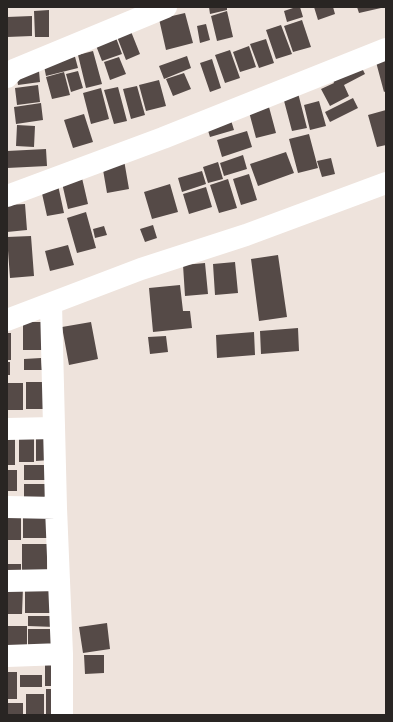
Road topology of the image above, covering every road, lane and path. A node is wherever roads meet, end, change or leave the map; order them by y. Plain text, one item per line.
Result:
1 (166, 7) edge
2 (386, 49) edge
3 (7, 77) edge
4 (386, 183) edge
5 (7, 196) edge
6 (51, 304) junction
7 (7, 320) edge
8 (54, 428) junction
9 (7, 430) edge
10 (7, 507) edge
11 (56, 508) junction
12 (59, 580) junction
13 (7, 581) edge
14 (62, 654) junction
15 (7, 656) edge
16 (62, 715) edge

1 - 3 street
2 - 5 street
4 - 6 street
6 - 7 street
6 - 8 street
8 - 9 street
8 - 11 street
10 - 11 street
11 - 12 street
12 - 13 street
12 - 14 street
14 - 15 street
14 - 16 street

